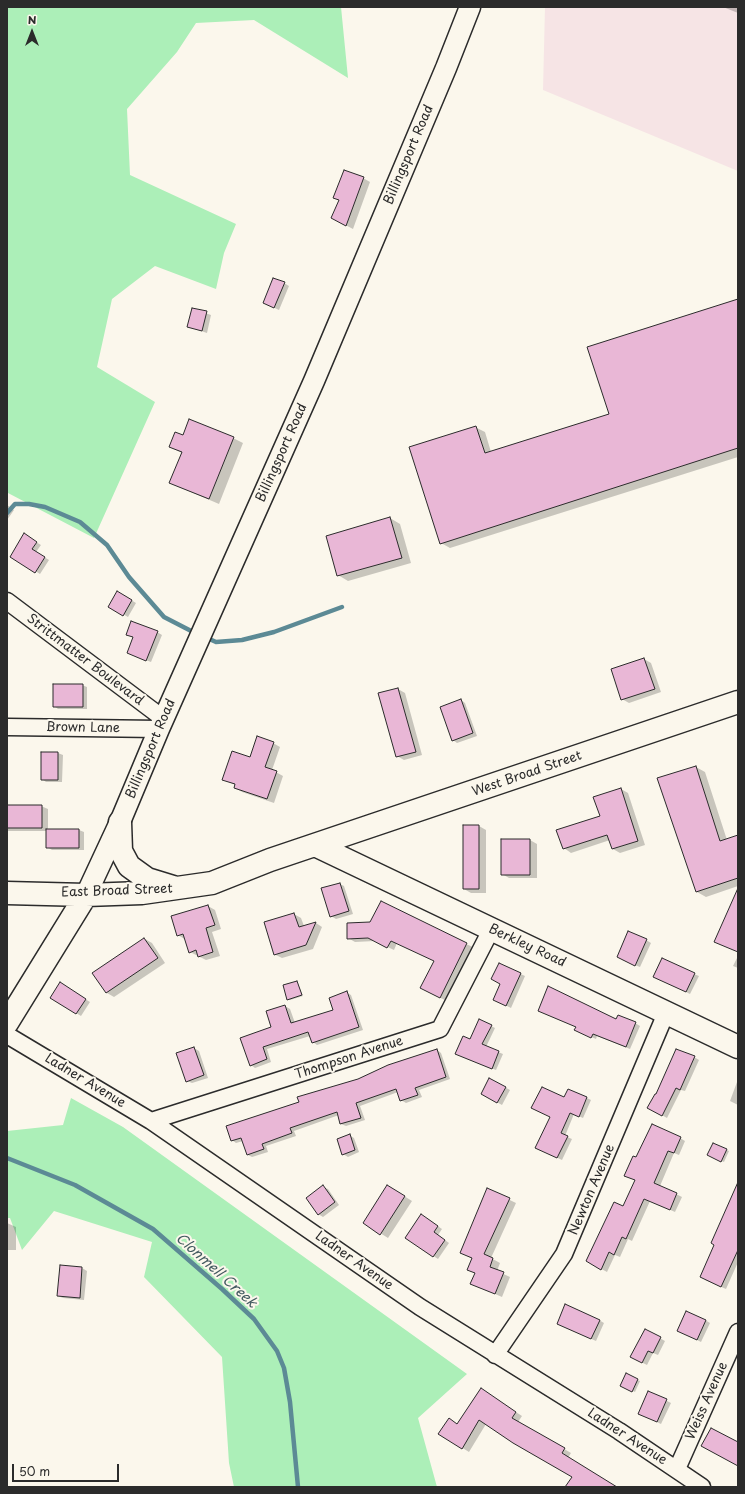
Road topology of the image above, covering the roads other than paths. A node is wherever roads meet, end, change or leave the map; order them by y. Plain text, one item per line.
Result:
1 (470, 7) edge
2 (7, 601) edge
3 (738, 702) edge
4 (161, 724) junction
5 (7, 727) edge
6 (120, 822) junction
7 (315, 845) junction
8 (180, 889) junction
9 (7, 893) edge
10 (86, 895) junction
11 (491, 930) junction
12 (666, 1013) junction
13 (7, 1023) edge
14 (7, 1035) edge
15 (738, 1047) edge
16 (151, 1121) junction
17 (738, 1332) edge
18 (495, 1355) junction
19 (677, 1470) junction
20 (702, 1487) edge

1 - 4 street, Billingsport Road
2 - 4 street, Strittmatter Boulevard
3 - 7 main road, West Broad Street
4 - 5 street, Brown Lane
4 - 6 street, Billingsport Road
6 - 8 main road
6 - 10 street, Billingsport Road
7 - 8 main road, East Broad Street
7 - 11 main road, Berkley Road
8 - 10 main road, East Broad Street
9 - 10 main road, East Broad Street
10 - 13 main road
11 - 12 main road, Berkley Road
11 - 16 street, Thompson Avenue
12 - 15 main road, Berkley Road
12 - 18 street, Newton Avenue
14 - 16 street, Ladner Avenue
16 - 18 street, Ladner Avenue
17 - 19 street, Weiss Avenue
18 - 19 street, Ladner Avenue
19 - 20 street, Ladner Avenue

